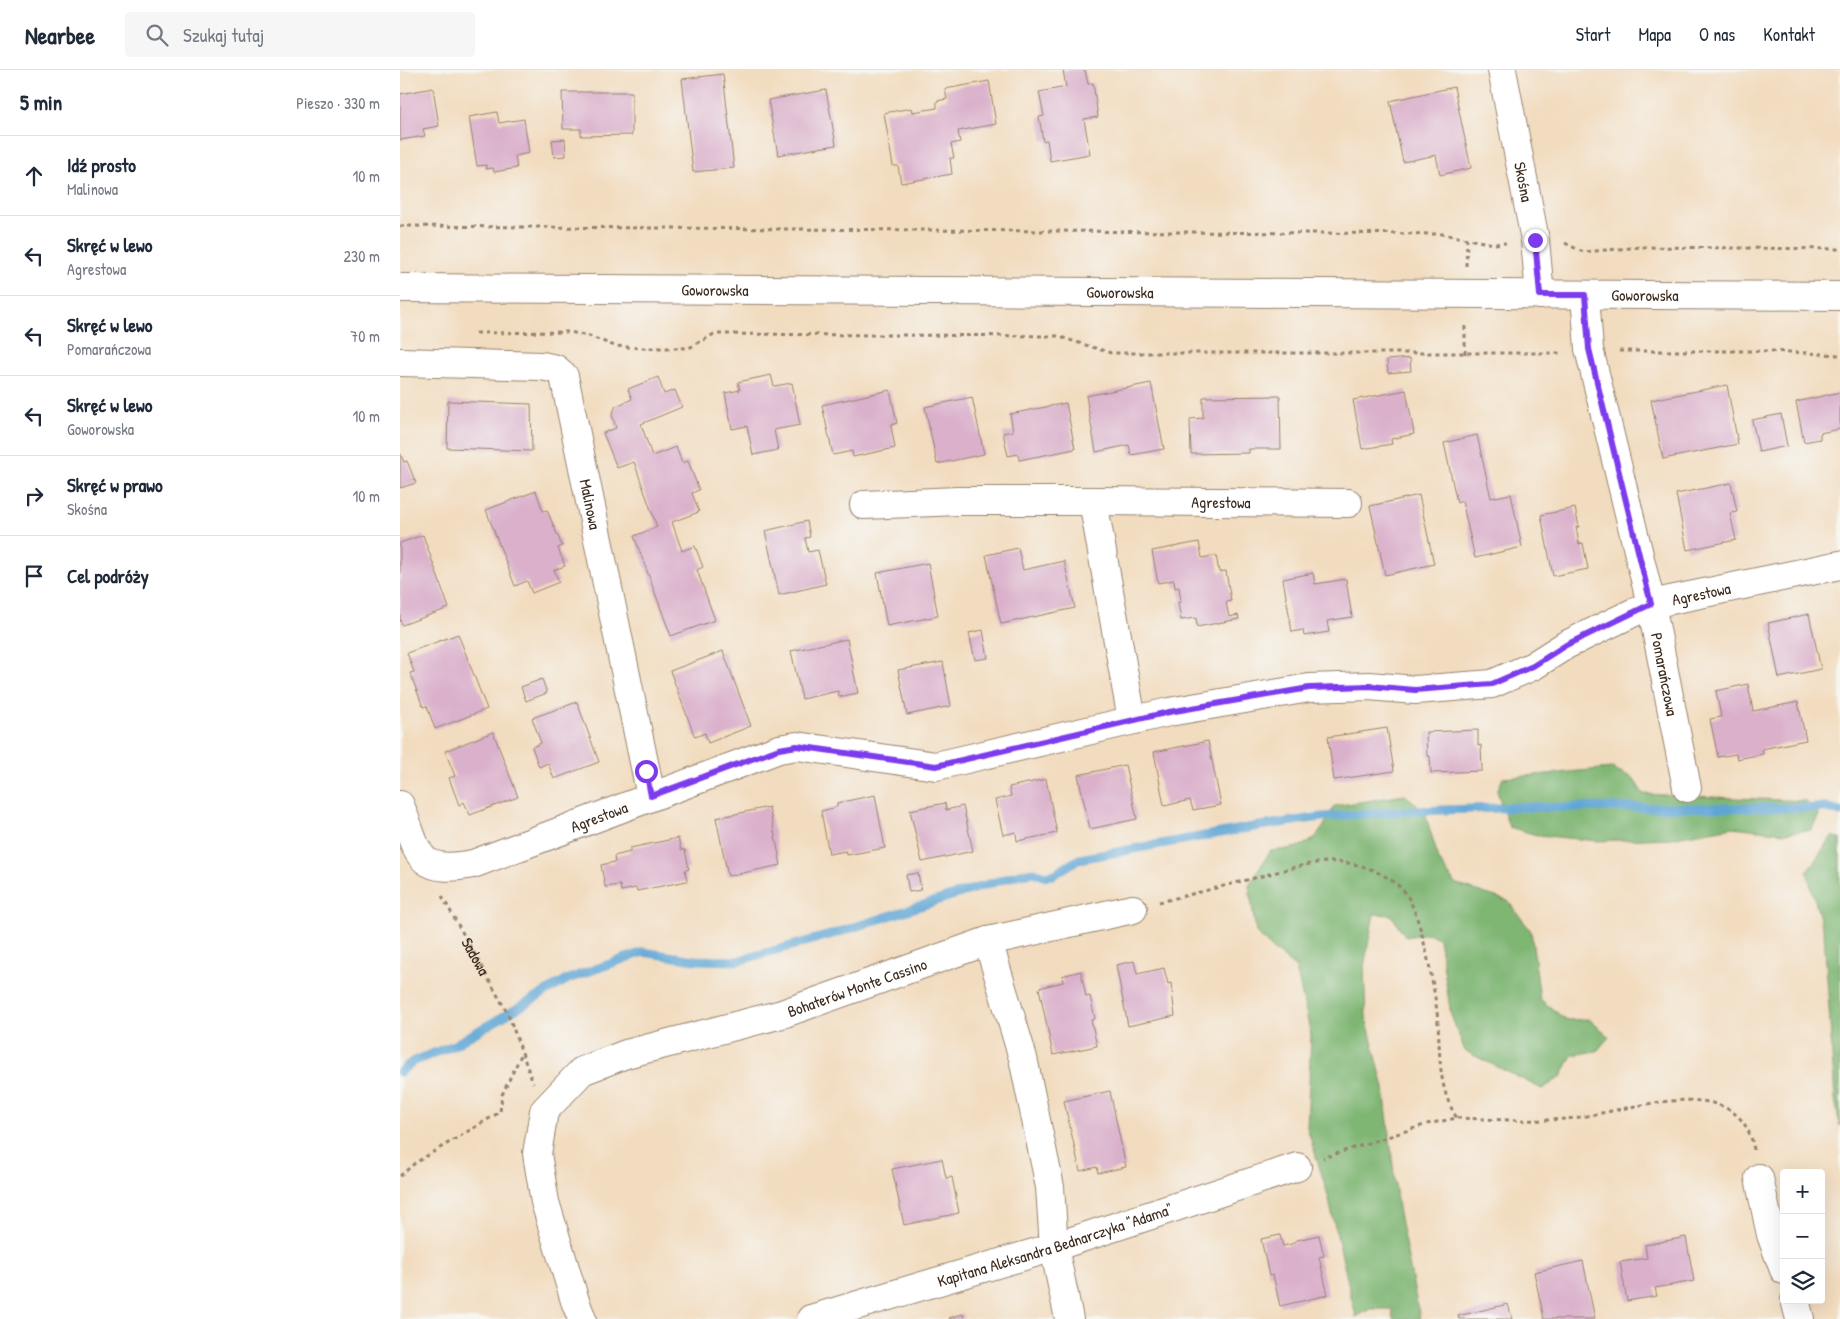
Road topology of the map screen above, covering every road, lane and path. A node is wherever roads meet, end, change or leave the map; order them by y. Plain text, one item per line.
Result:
1 (1502, 70) edge
2 (400, 226) edge
3 (1535, 240) junction
4 (1840, 249) edge
5 (400, 288) edge
6 (1540, 295) junction
7 (1585, 295) junction
8 (1840, 296) edge
9 (475, 333) dead end
10 (1589, 349) junction
11 (1840, 355) edge
12 (400, 362) edge
13 (1093, 501) junction
14 (1348, 503) dead end
15 (864, 505) dead end
16 (1840, 564) edge
17 (1651, 604) junction
18 (1132, 720) junction
19 (1687, 788) dead end
20 (651, 796) junction
21 (400, 805) edge
22 (420, 855) junction
23 (1133, 909) joint
24 (988, 941) junction
25 (521, 1054) junction
26 (544, 1111) junction
27 (1457, 1118) junction
28 (1297, 1167) joint
29 (400, 1176) edge
30 (1759, 1178) joint
31 (1054, 1247) junction
32 (1780, 1259) edge
33 (1796, 1304) edge
34 (582, 1319) edge
35 (811, 1319) edge
36 (1069, 1319) edge
37 (1800, 1319) edge

1 - 3 street, Skośna
2 - 3 path
3 - 4 path
3 - 6 street, Skośna
5 - 6 street, Goworowska
6 - 7 street, Goworowska
7 - 8 street, Goworowska
7 - 10 street, Pomarańczowa
9 - 10 path
10 - 11 path
10 - 17 street, Pomarańczowa
12 - 20 street, Malinowa
13 - 14 street, Agrestowa
13 - 15 street, Agrestowa
13 - 18 street
16 - 17 street, Agrestowa
17 - 18 street, Agrestowa
17 - 19 street, Pomarańczowa
18 - 20 street, Agrestowa
20 - 22 street, Agrestowa
21 - 22 street
22 - 25 path, Sadowa
23 - 24 street, Bohaterów Monte Cassino
23 - 27 path
24 - 26 street, Bohaterów Monte Cassino
24 - 31 street
25 - 26 path, Sadowa
25 - 29 path
26 - 34 street
27 - 28 path
27 - 30 path
28 - 31 street, Kapitana Aleksandra Bednarczyka "Adama"
30 - 32 street
31 - 35 street, Kapitana Aleksandra Bednarczyka "Adama"
31 - 36 street
33 - 37 street

